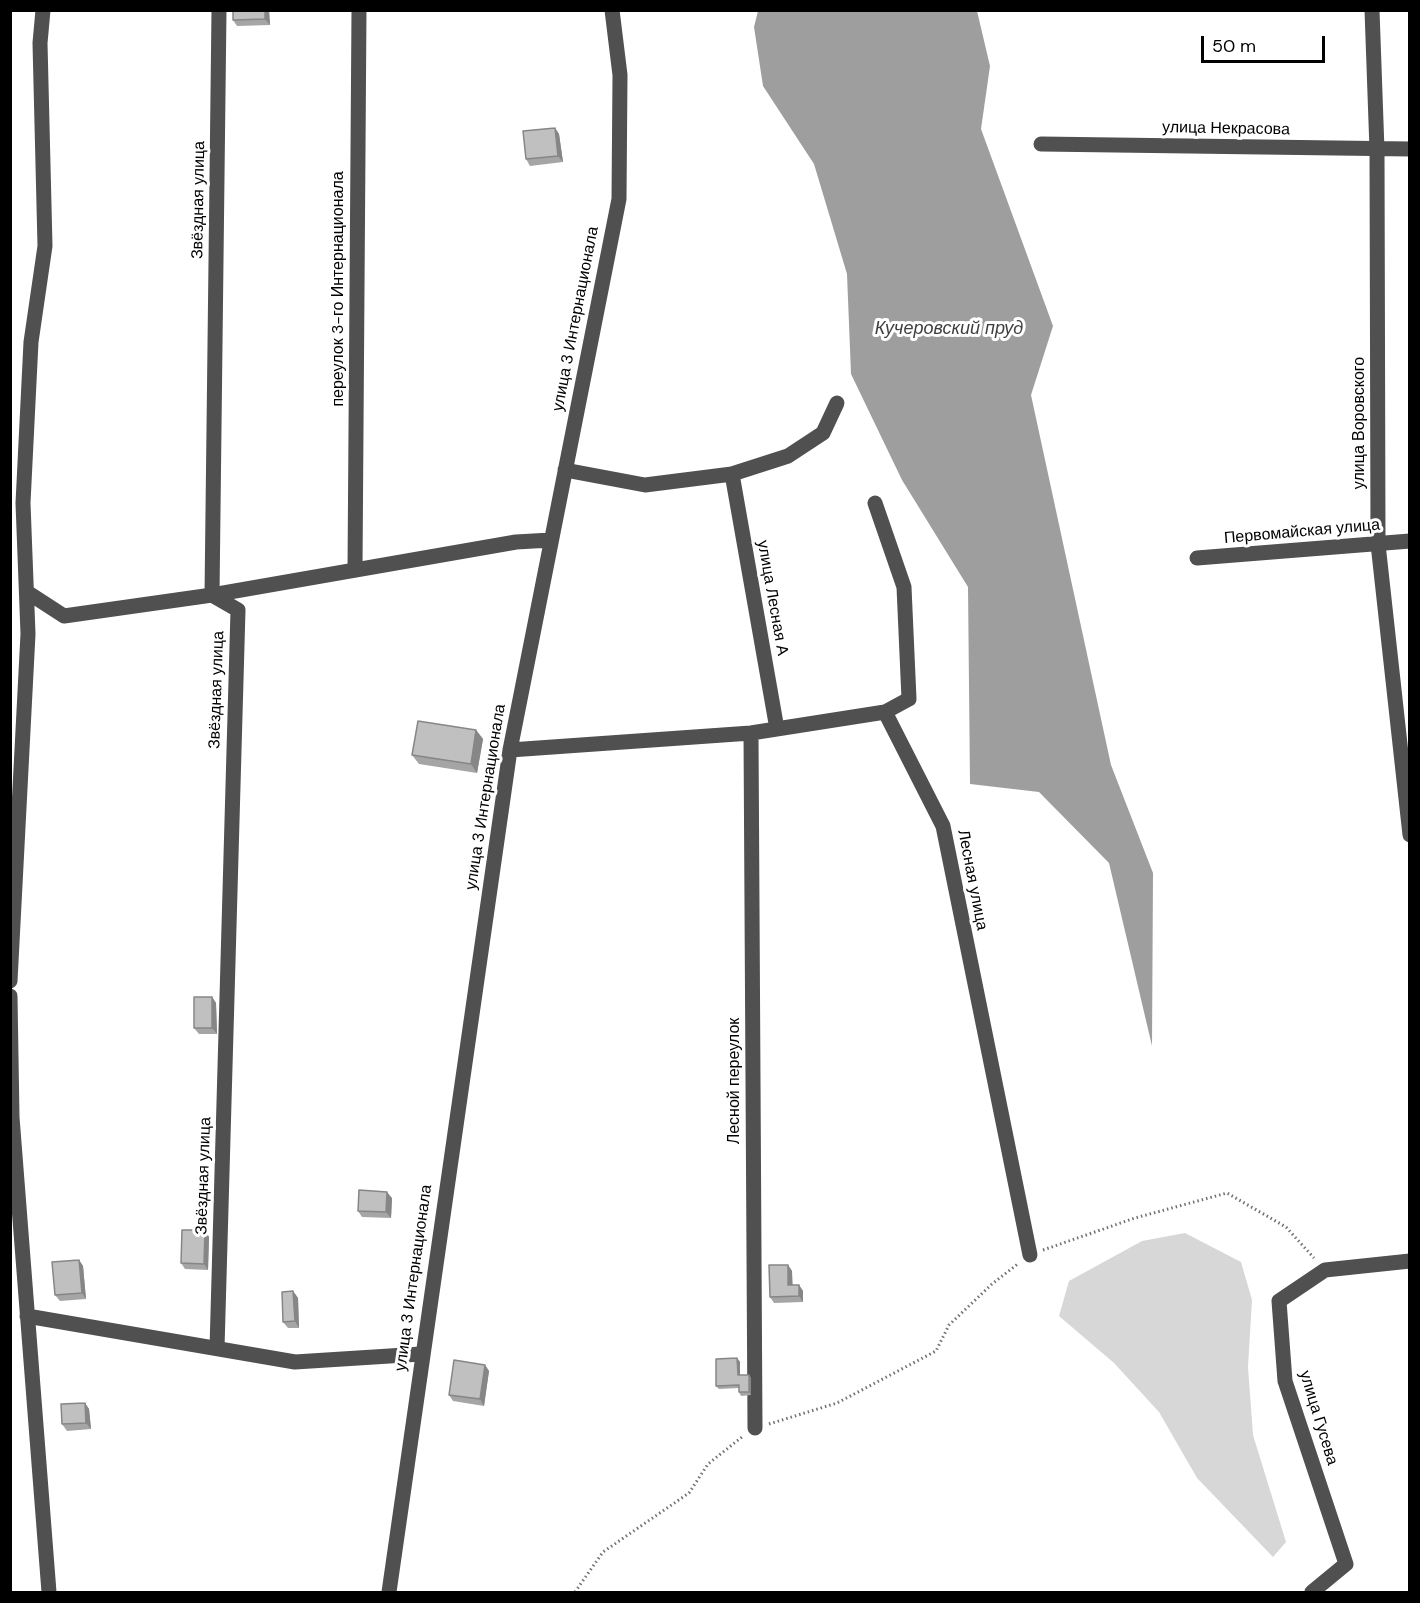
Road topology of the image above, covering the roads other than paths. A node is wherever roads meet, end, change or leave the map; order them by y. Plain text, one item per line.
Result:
1 (43, 10) edge
2 (219, 10) edge
3 (359, 10) edge
4 (612, 10) edge
5 (1372, 10) edge
6 (1041, 144) dead end
7 (1410, 149) edge
8 (1377, 150) junction
9 (837, 403) dead end
10 (565, 470) junction
11 (732, 474) junction
12 (875, 503) dead end
13 (17, 534) edge
14 (551, 540) junction
15 (1410, 541) edge
16 (1378, 544) junction
17 (1197, 558) dead end
18 (354, 568) junction
19 (27, 592) junction
20 (212, 595) junction
21 (885, 712) junction
22 (777, 729) junction
23 (751, 733) junction
24 (510, 750) junction
25 (1410, 835) edge
26 (10, 981) edge
27 (10, 996) edge
28 (1030, 1255) road end
29 (1410, 1261) edge
30 (27, 1316) junction
31 (217, 1348) junction
32 (421, 1354) junction
33 (755, 1428) road end
34 (49, 1593) edge
35 (388, 1593) edge
36 (1311, 1593) edge

1 - 13 street
2 - 20 street, Звёздная улица
3 - 18 street, переулок 3-го Интернационала
4 - 10 street, улица 3 Интернационала
5 - 8 street, улица Воровского
6 - 8 street, улица Некрасова
7 - 8 street, улица Некрасова
8 - 16 street, улица Воровского
9 - 11 street
10 - 11 street
10 - 14 street, улица 3 Интернационала
11 - 22 street, улица Лесная А
12 - 21 street
13 - 19 street
14 - 18 street
14 - 24 street, улица 3 Интернационала
15 - 16 street, Первомайская улица
16 - 17 street, Первомайская улица
16 - 25 street, улица Воровского
18 - 20 street
19 - 20 street
19 - 26 street
20 - 31 street, Звёздная улица
21 - 22 street
21 - 28 street, Лесная улица
22 - 23 street
23 - 24 street
23 - 33 street, Лесной переулок
24 - 32 street, улица 3 Интернационала
27 - 30 street
29 - 36 street, улица Гусева
30 - 31 street
30 - 34 street
31 - 32 street
32 - 35 street, улица 3 Интернационала

